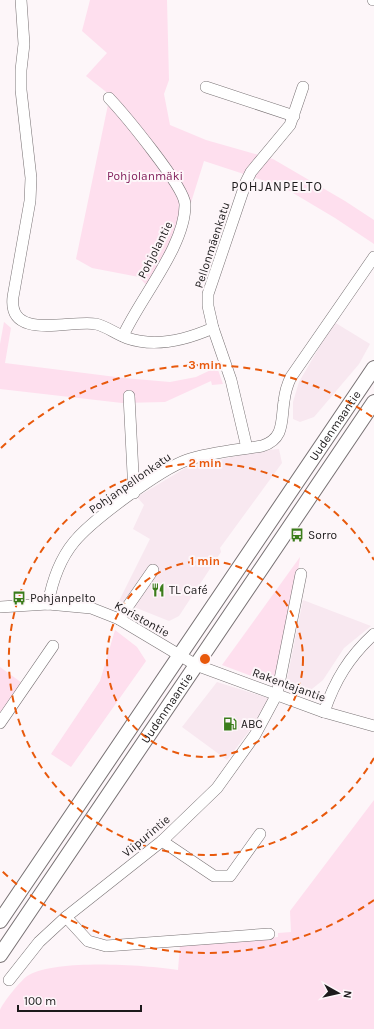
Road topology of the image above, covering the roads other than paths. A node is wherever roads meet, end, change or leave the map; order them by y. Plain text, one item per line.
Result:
1 (21, 0) edge
2 (206, 87) dead end
3 (302, 87) dead end
4 (109, 98) dead end
5 (294, 116) junction
6 (374, 257) edge
7 (213, 328) junction
8 (123, 336) junction
9 (374, 368) edge
10 (129, 396) dead end
11 (374, 402) edge
12 (247, 448) junction
13 (134, 493) junction
14 (153, 570) dead end
15 (301, 574) dead end
16 (48, 604) junction
17 (0, 607) edge
18 (119, 619) junction
19 (374, 634) edge
20 (54, 646) dead end
21 (179, 656) junction
22 (196, 665) junction
23 (277, 694) junction
24 (324, 712) junction
25 (0, 723) edge
26 (374, 726) edge
27 (260, 834) dead end
28 (162, 841) junction
29 (66, 917) junction
30 (0, 921) edge
31 (270, 934) dead end
32 (0, 955) edge
33 (9, 980) dead end

1 - 8 street
2 - 5 street
3 - 5 street, Pellonmäenkatu
4 - 8 street, Pohjolantie
5 - 7 street, Pellonmäenkatu
6 - 12 street, Pohjanpellonkatu
7 - 8 street
7 - 12 street, Pellonmäenkatu
9 - 21 main road, Uudenmaantie
10 - 13 street
11 - 22 main road, Uudenmaantie
12 - 13 street, Pohjanpellonkatu
13 - 16 street, Pohjanpellonkatu
14 - 18 street
15 - 23 street, Viipurintie
16 - 17 street, Koristontie
16 - 18 street, Koristontie
18 - 21 street, Koristontie
19 - 24 street
20 - 25 street
21 - 22 street, Koristontie
21 - 30 main road, Uudenmaantie
22 - 23 street, Rakentajantie
22 - 32 main road, Uudenmaantie
23 - 24 street, Rakentajantie
23 - 28 street, Viipurintie
24 - 26 street, Rakentajantie
27 - 28 street
28 - 29 street, Viipurintie
29 - 31 street
29 - 33 street, Viipurintie

